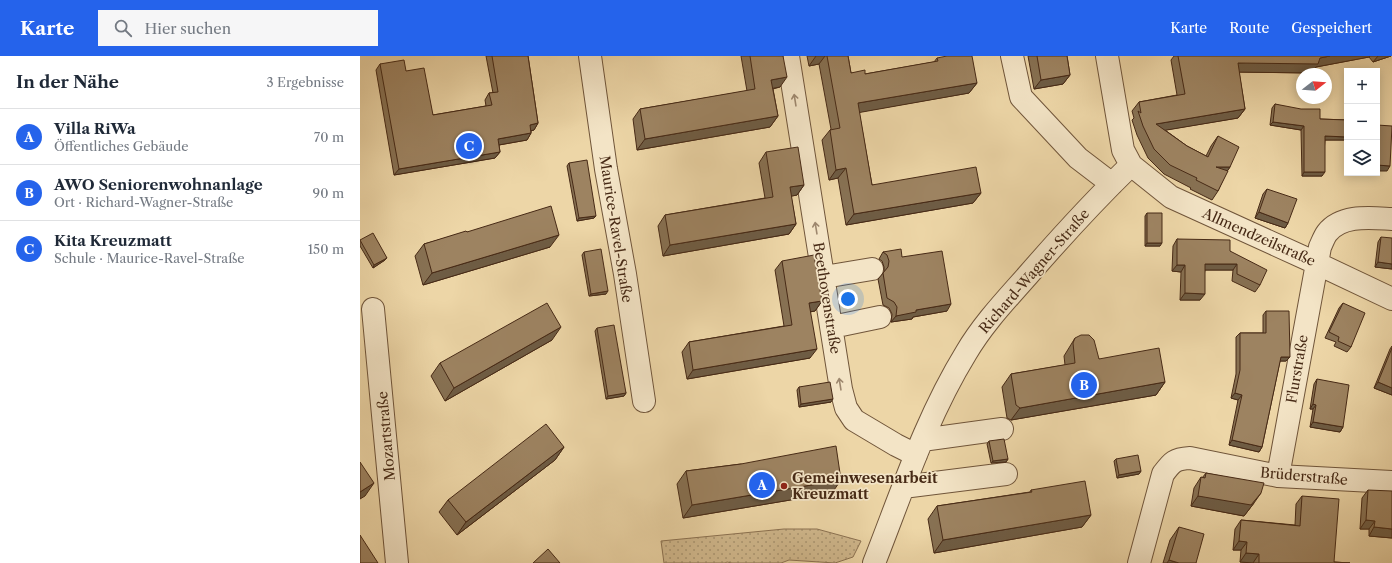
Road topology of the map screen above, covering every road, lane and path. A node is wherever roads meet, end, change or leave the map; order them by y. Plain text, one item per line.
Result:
1 (590, 56) edge
2 (788, 56) edge
3 (1012, 56) edge
4 (1107, 56) edge
5 (1132, 165) junction
6 (1112, 184) junction
7 (1392, 219) edge
8 (1316, 263) junction
9 (872, 269) dead end
10 (824, 278) junction
11 (1392, 299) edge
12 (374, 309) dead end
13 (880, 317) dead end
14 (832, 327) junction
15 (644, 401) dead end
16 (1002, 429) dead end
17 (919, 448) junction
18 (1006, 474) dead end
19 (1278, 476) junction
20 (1392, 482) edge
21 (903, 487) junction
22 (397, 563) edge
23 (873, 563) edge
24 (1139, 563) edge

1 - 15 street, Maurice-Ravel-Straße
10 -> 2 street, Beethovenstraße
3 - 6 street
4 - 5 street
5 - 6 street, Richard-Wagner-Straße
5 - 8 street, Allmendzeilstraße
6 - 17 street, Richard-Wagner-Straße
7 - 8 street, Flurstraße
8 - 11 street, Allmendzeilstraße
8 - 19 street, Flurstraße
9 - 10 street
10 - 14 street, Beethovenstraße
12 - 22 street, Mozartstraße
13 - 14 street
17 -> 14 street, Beethovenstraße
16 - 17 street
17 - 21 street, Richard-Wagner-Straße
18 - 21 street
19 - 20 street, Brüderstraße
19 - 24 street, Brüderstraße
21 - 23 street, Richard-Wagner-Straße

